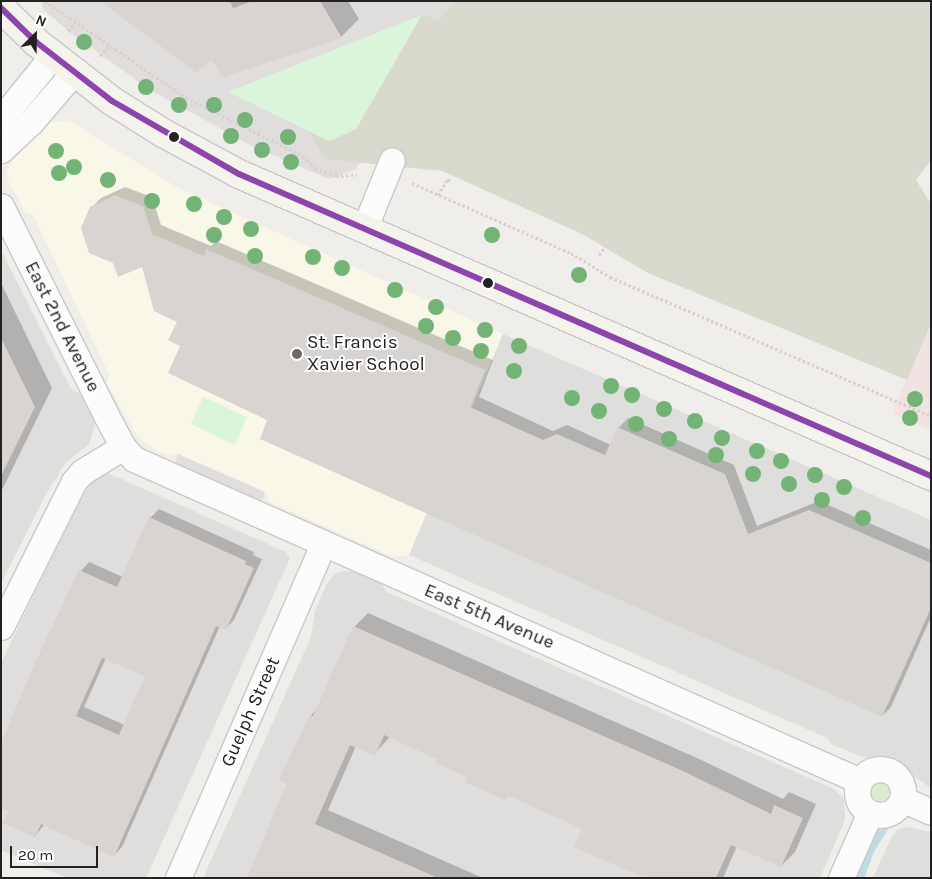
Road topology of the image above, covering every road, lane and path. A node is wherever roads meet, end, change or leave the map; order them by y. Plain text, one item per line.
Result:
1 (46, 1) edge
2 (1, 8) edge
3 (53, 55) junction
4 (74, 72) junction
5 (1, 119) edge
6 (1, 150) edge
7 (392, 160) dead end
8 (353, 174) dead end
9 (452, 180) dead end
10 (409, 182) dead end
11 (931, 188) edge
12 (438, 195) junction
13 (931, 196) edge
14 (1, 206) edge
15 (364, 229) junction
16 (607, 244) dead end
17 (599, 255) dead end
18 (931, 416) edge
19 (123, 447) junction
20 (931, 476) edge
21 (323, 546) junction
22 (1, 626) edge
23 (860, 781) junction
24 (902, 799) junction
25 (931, 812) edge
26 (870, 813) junction
27 (178, 878) edge
28 (842, 878) edge

1 - 8 path
2 - 3 main road
3 - 4 main road
3 - 5 street
4 - 6 street
4 - 15 main road
7 - 15 street
9 - 12 path
10 - 12 path
11 - 13 path
12 - 18 path
14 - 19 street, East 2nd Avenue
15 - 20 main road
16 - 17 path
19 - 21 street, East 5th Avenue
19 - 22 street
21 - 23 street, East 5th Avenue
21 - 27 street, Guelph Street
23 - 24 street
23 - 26 street
24 - 25 street
24 - 26 street
26 - 28 street

